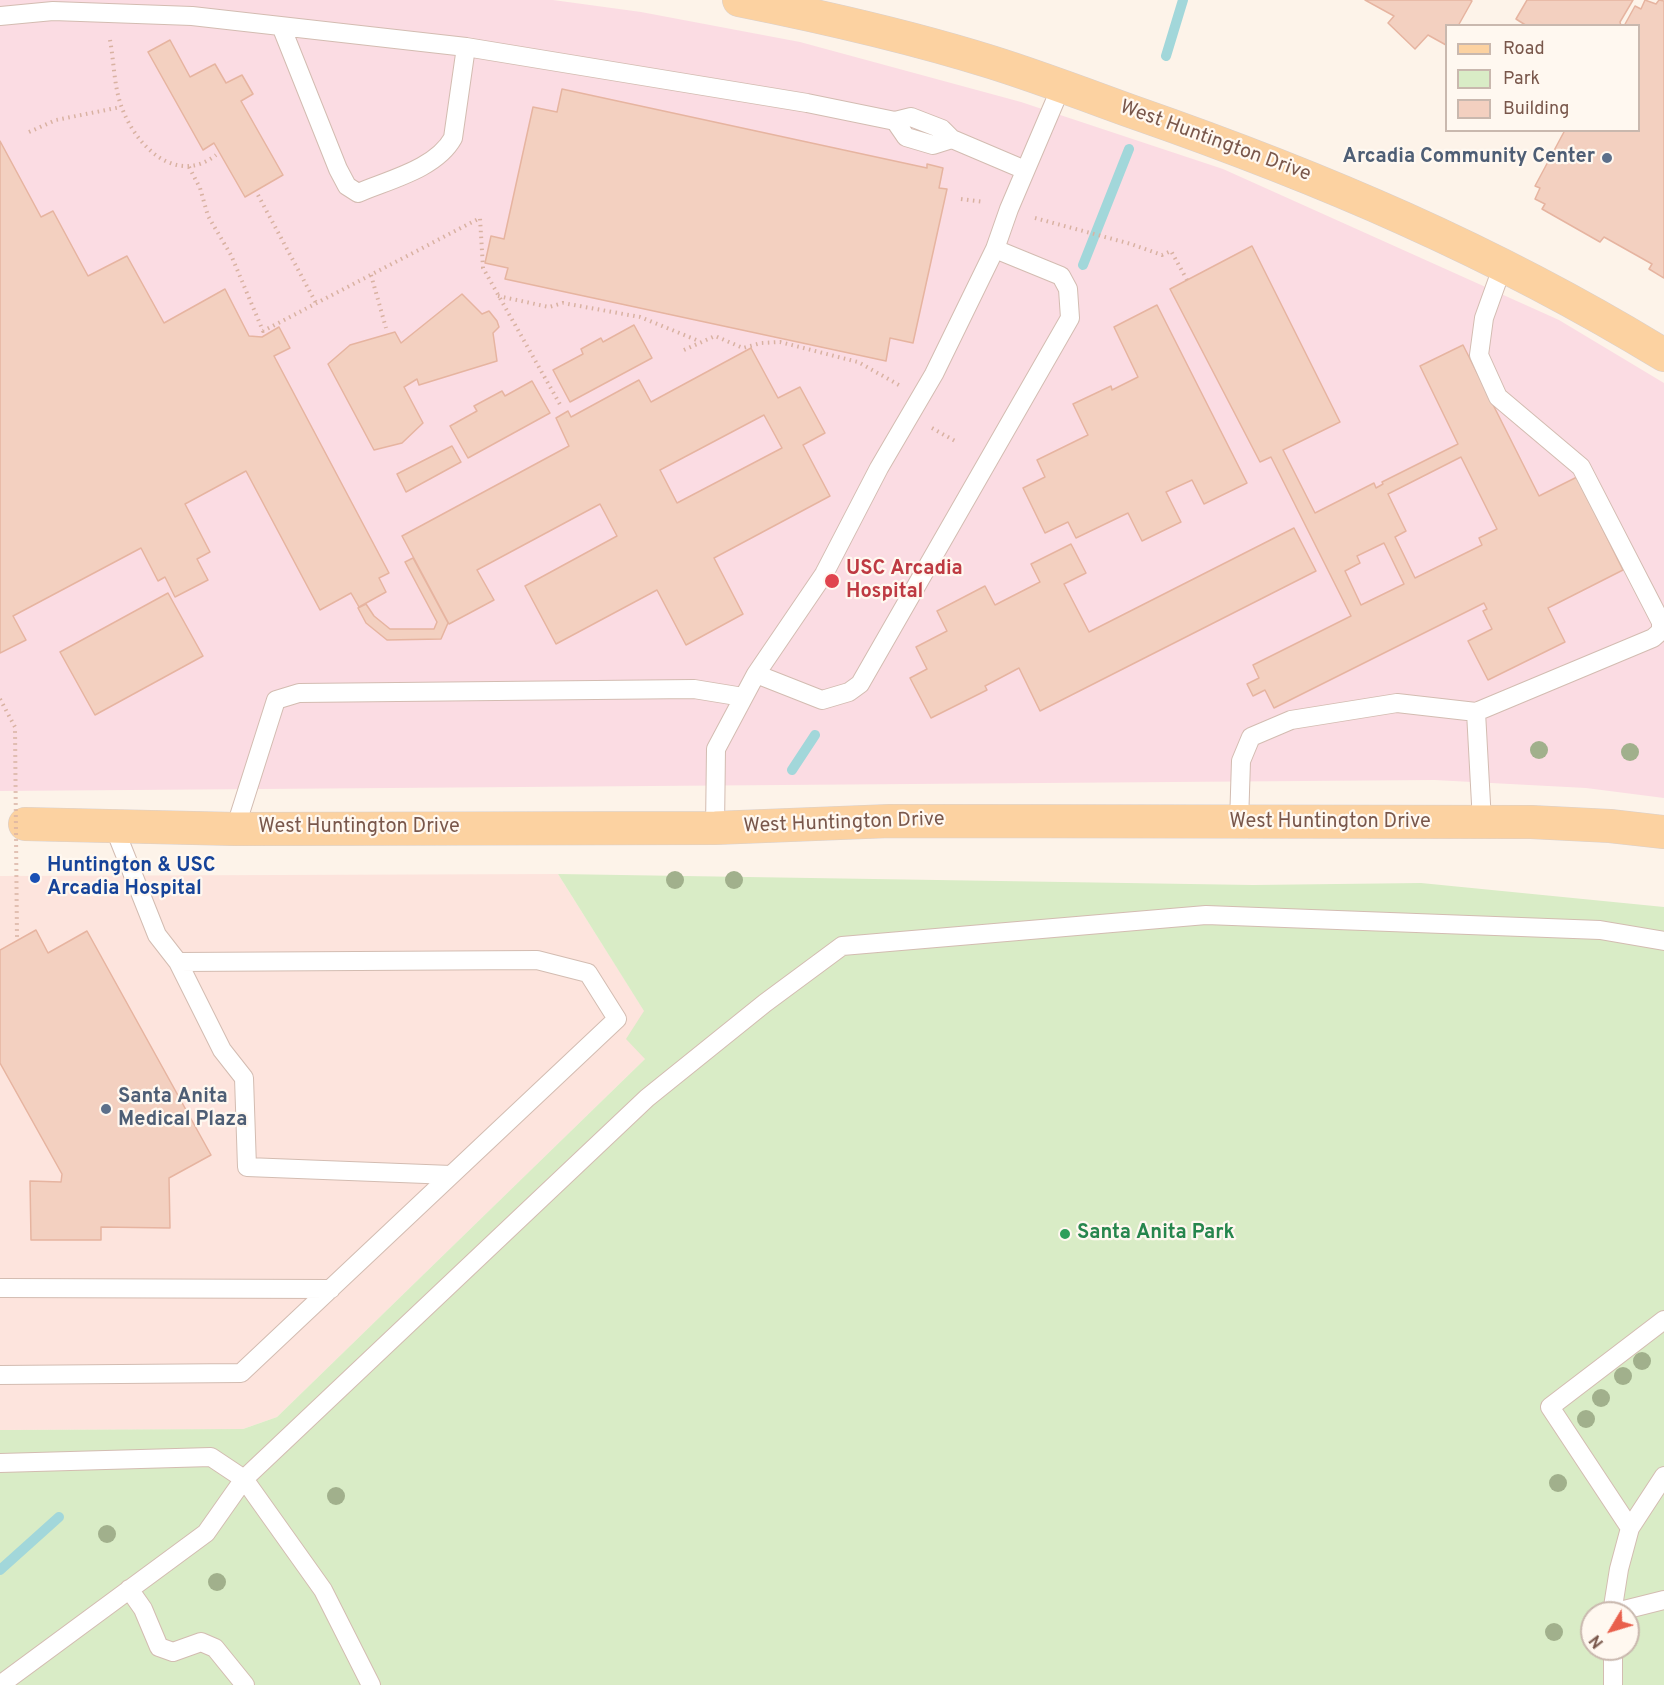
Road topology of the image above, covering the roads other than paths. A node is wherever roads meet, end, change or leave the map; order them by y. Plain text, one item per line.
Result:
1 (739, 0) edge
2 (0, 16) edge
3 (281, 26) junction
4 (466, 47) junction
5 (1061, 87) junction
6 (1025, 170) junction
7 (995, 249) junction
8 (1503, 265) junction
9 (1664, 355) edge
10 (756, 674) junction
11 (743, 697) junction
12 (1476, 712) junction
13 (1482, 822) junction
14 (1239, 823) junction
15 (10, 824) edge
16 (114, 826) junction
17 (715, 828) junction
18 (235, 829) junction
19 (1664, 832) edge
20 (1664, 941) edge
21 (178, 962) junction
22 (451, 1175) junction
23 (0, 1288) edge
24 (331, 1289) junction
25 (1664, 1320) edge
26 (0, 1375) edge
27 (3, 1466) edge
28 (1664, 1476) edge
29 (243, 1479) junction
30 (1630, 1528) junction
31 (129, 1589) junction
32 (1664, 1600) edge
33 (1614, 1601) edge
34 (1640, 1606) edge
35 (1613, 1661) edge
36 (0, 1685) edge
37 (245, 1685) edge
38 (371, 1685) edge
39 (1613, 1685) edge

1 - 5 main road, West Huntington Drive
2 - 3 lane
3 - 4 lane
3 - 4 lane
4 - 6 lane
5 - 6 lane
5 - 8 main road, West Huntington Drive
6 - 7 lane
7 - 10 lane
7 - 10 lane
8 - 9 main road, West Huntington Drive
8 - 12 lane
10 - 11 lane
11 - 17 lane
11 - 18 lane
12 - 13 lane
12 - 14 lane
13 - 14 main road, West Huntington Drive
13 - 19 main road, West Huntington Drive
14 - 17 main road, West Huntington Drive
15 - 16 main road, West Huntington Drive
16 - 18 main road, West Huntington Drive
16 - 21 lane
17 - 18 main road, West Huntington Drive
20 - 29 lane
21 - 22 lane
21 - 22 lane
22 - 24 lane
23 - 24 lane
24 - 26 lane
25 - 30 lane
27 - 29 lane
28 - 30 lane
29 - 31 lane
29 - 38 lane
30 - 33 lane
31 - 36 lane
31 - 37 lane
32 - 34 lane
35 - 39 lane

